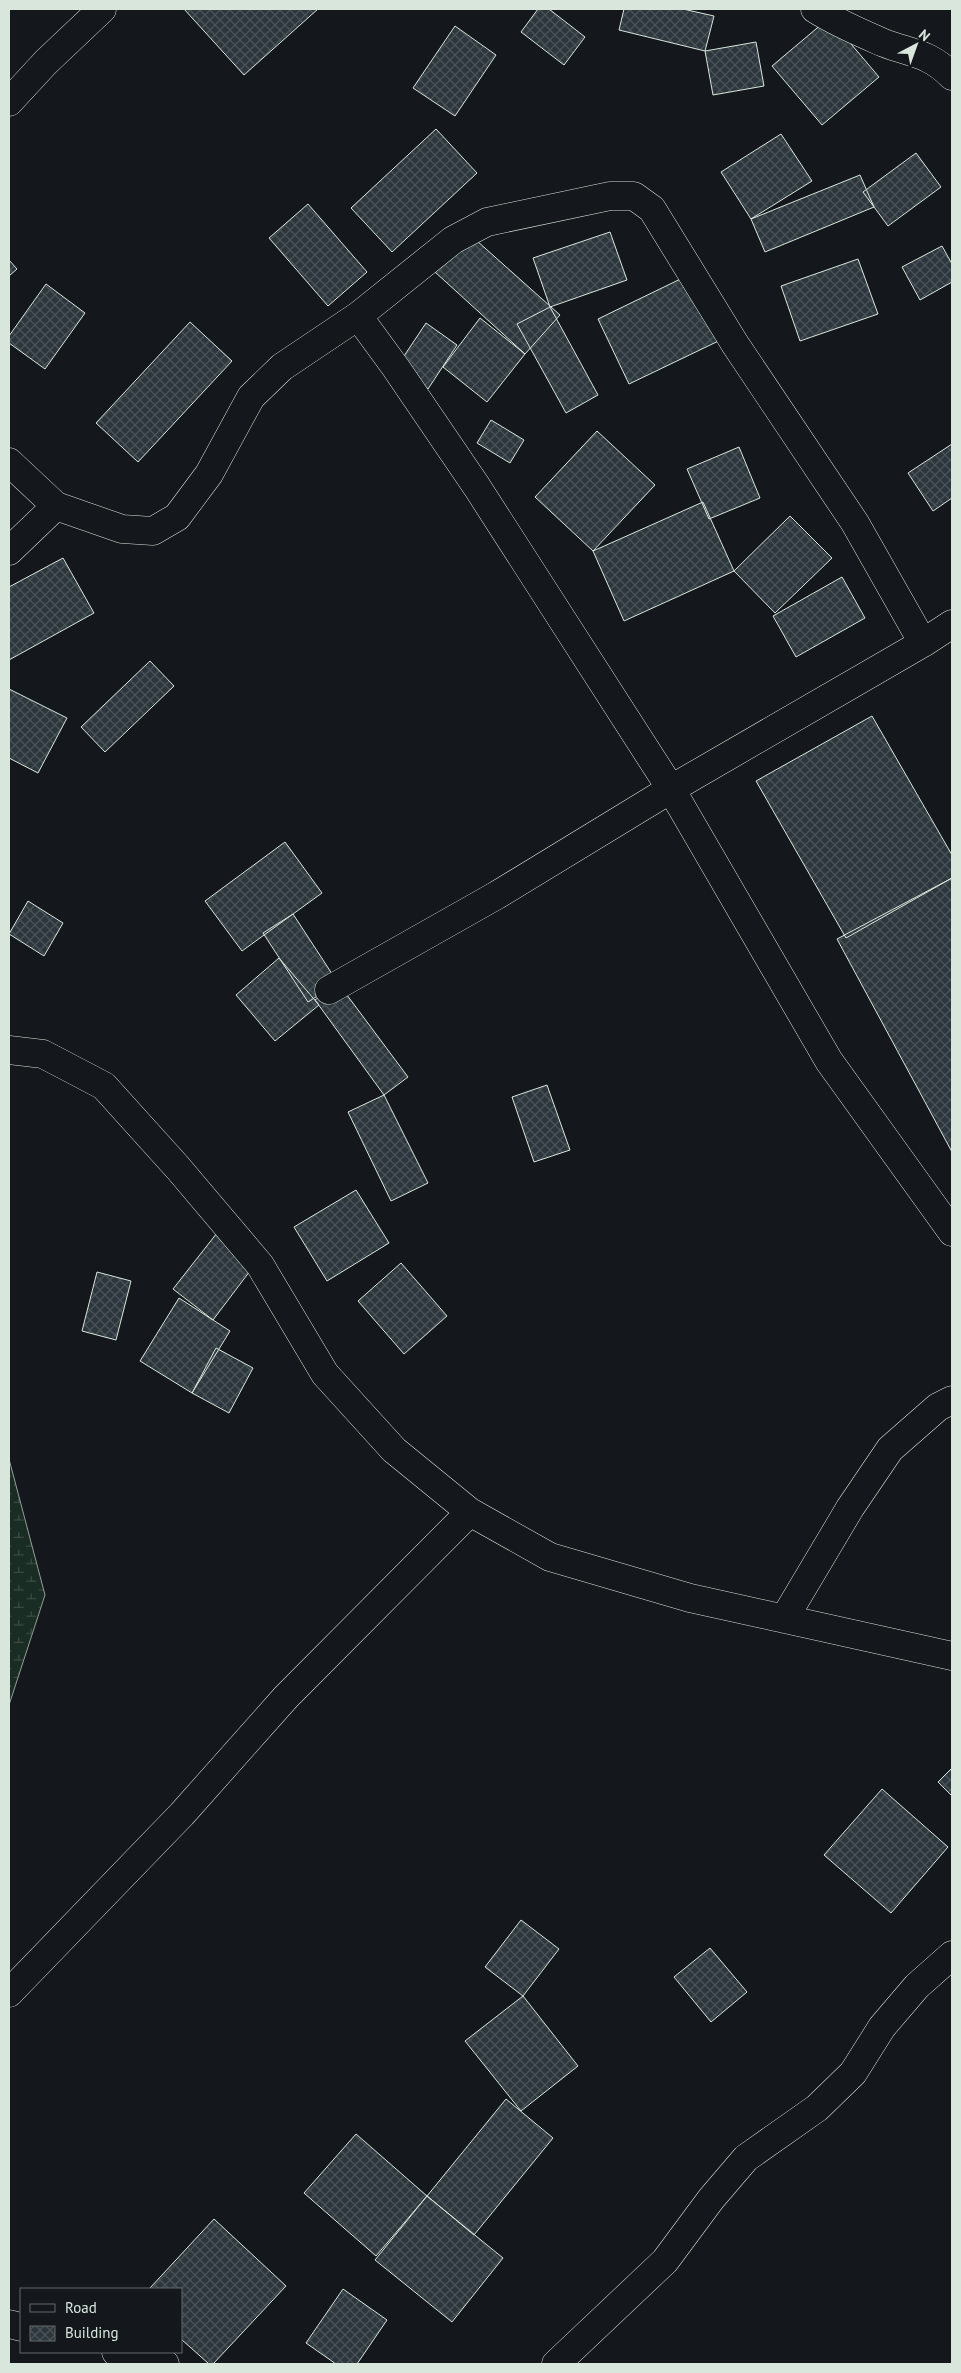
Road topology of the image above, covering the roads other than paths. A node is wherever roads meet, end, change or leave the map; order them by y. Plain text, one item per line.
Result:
1 (102, 9) edge
2 (815, 9) edge
3 (952, 76) edge
4 (9, 102) edge
5 (358, 316) junction
6 (9, 462) edge
7 (56, 506) junction
8 (9, 551) edge
9 (952, 624) edge
10 (923, 644) junction
11 (671, 789) junction
12 (329, 990) dead end
13 (9, 1050) edge
14 (952, 1232) edge
15 (952, 1400) edge
16 (470, 1512) junction
17 (784, 1619) junction
18 (952, 1656) edge
19 (952, 1955) edge
20 (9, 1993) edge
21 (116, 2353) edge
22 (121, 2353) edge
23 (106, 2364) edge
24 (165, 2364) edge
25 (556, 2364) edge

1 - 4 street
2 - 3 street
5 - 7 street
5 - 10 street
5 - 11 street
6 - 7 street
7 - 8 street
9 - 10 street
10 - 11 street
11 - 12 street
11 - 14 street
13 - 16 street
15 - 17 street
16 - 17 street
16 - 20 street
17 - 18 street
19 - 25 street
21 - 23 street
22 - 24 street

